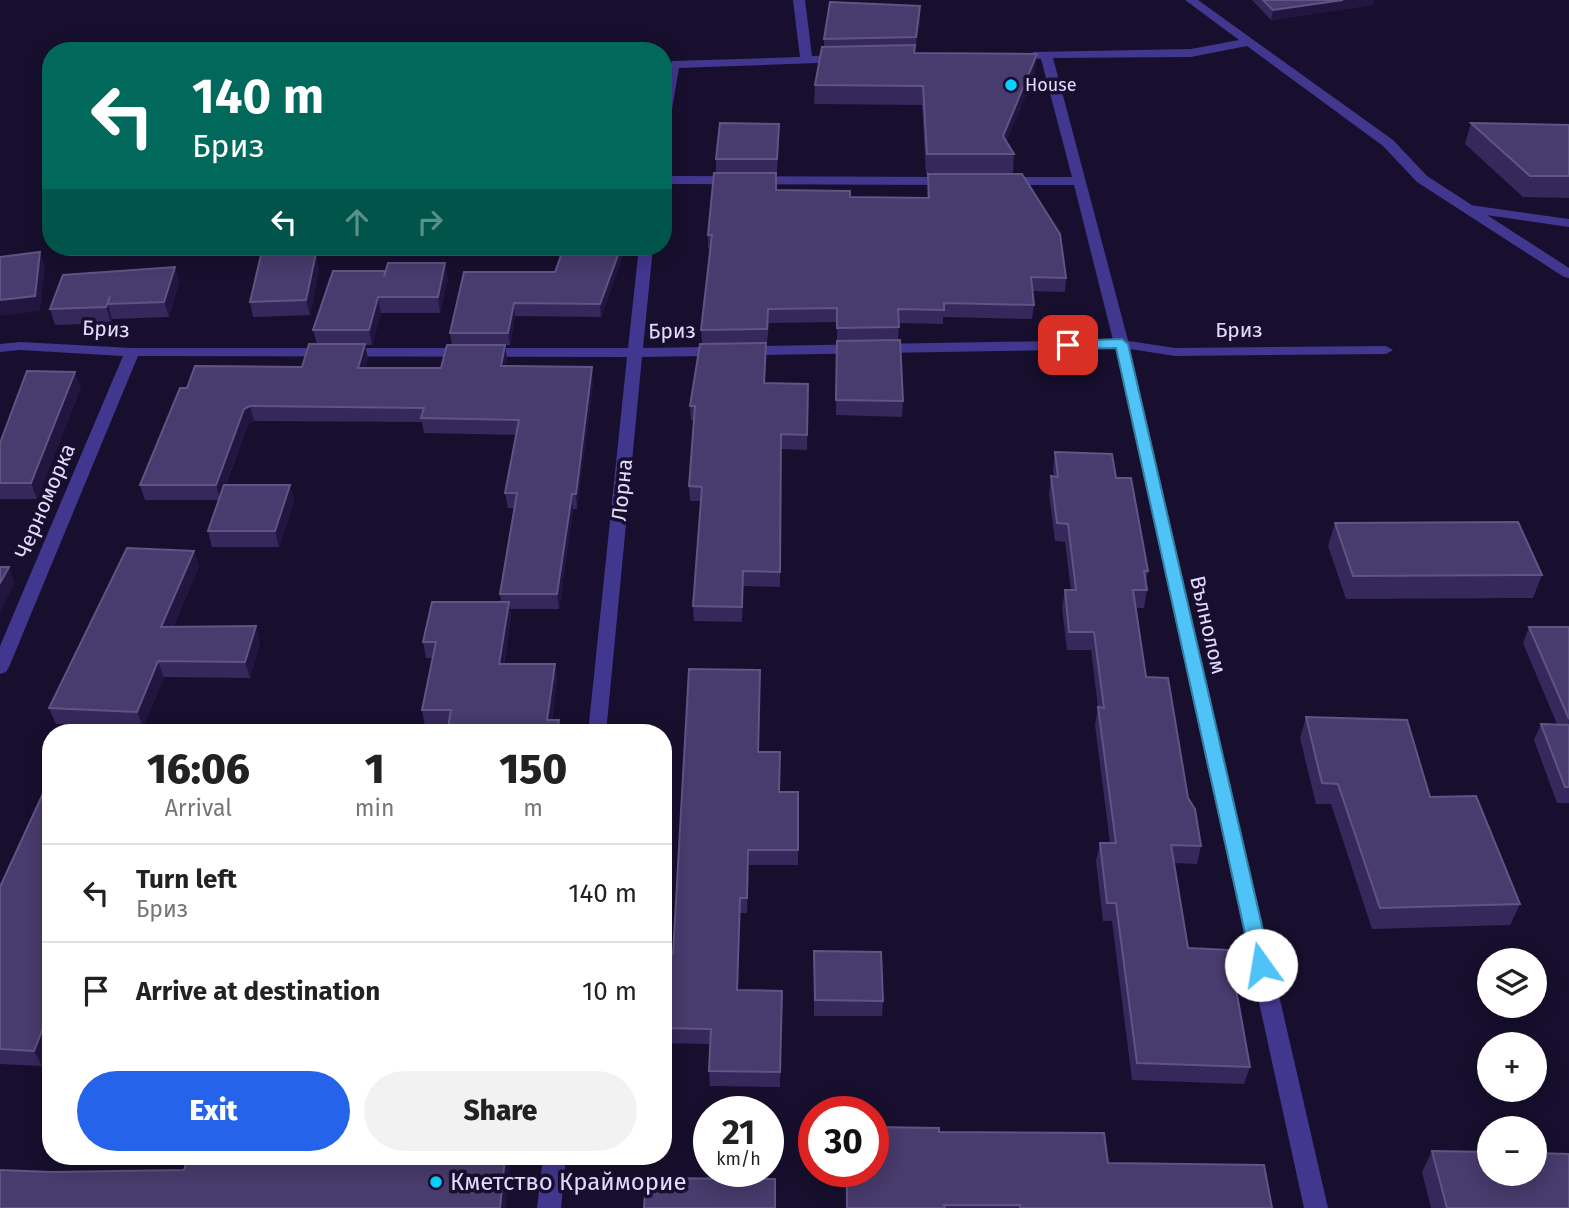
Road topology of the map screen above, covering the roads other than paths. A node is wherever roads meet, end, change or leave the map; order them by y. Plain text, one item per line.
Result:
1 (799, 0) edge
2 (1191, 0) edge
3 (1250, 42) junction
4 (1020, 55) edge
5 (1046, 55) junction
6 (860, 58) edge
7 (806, 59) junction
8 (672, 68) edge
9 (672, 180) edge
10 (967, 181) edge
11 (995, 181) edge
12 (1078, 181) junction
13 (1470, 209) junction
14 (1569, 223) edge
15 (645, 256) edge
16 (1569, 274) edge
17 (1122, 344) junction
18 (0, 348) edge
19 (1386, 351) dead end
20 (132, 352) junction
21 (636, 353) junction
22 (0, 667) edge
23 (598, 724) edge
24 (553, 1165) edge
25 (549, 1208) edge
26 (1316, 1208) edge

1 - 7 street
2 - 3 street
3 - 5 street
3 - 13 street
4 - 5 street
5 - 12 street, Вълнолом
6 - 7 street
7 - 8 street
9 - 10 street
11 - 12 street
12 - 17 street, Вълнолом
13 - 14 street
13 - 16 street
15 - 21 street, Лорна
17 - 19 street, Бриз
17 - 21 street, Бриз
17 - 26 street, Вълнолом
18 - 20 street, Бриз
20 - 21 street, Бриз
20 - 22 street, Черноморка
21 - 23 street, Лорна
24 - 25 street

